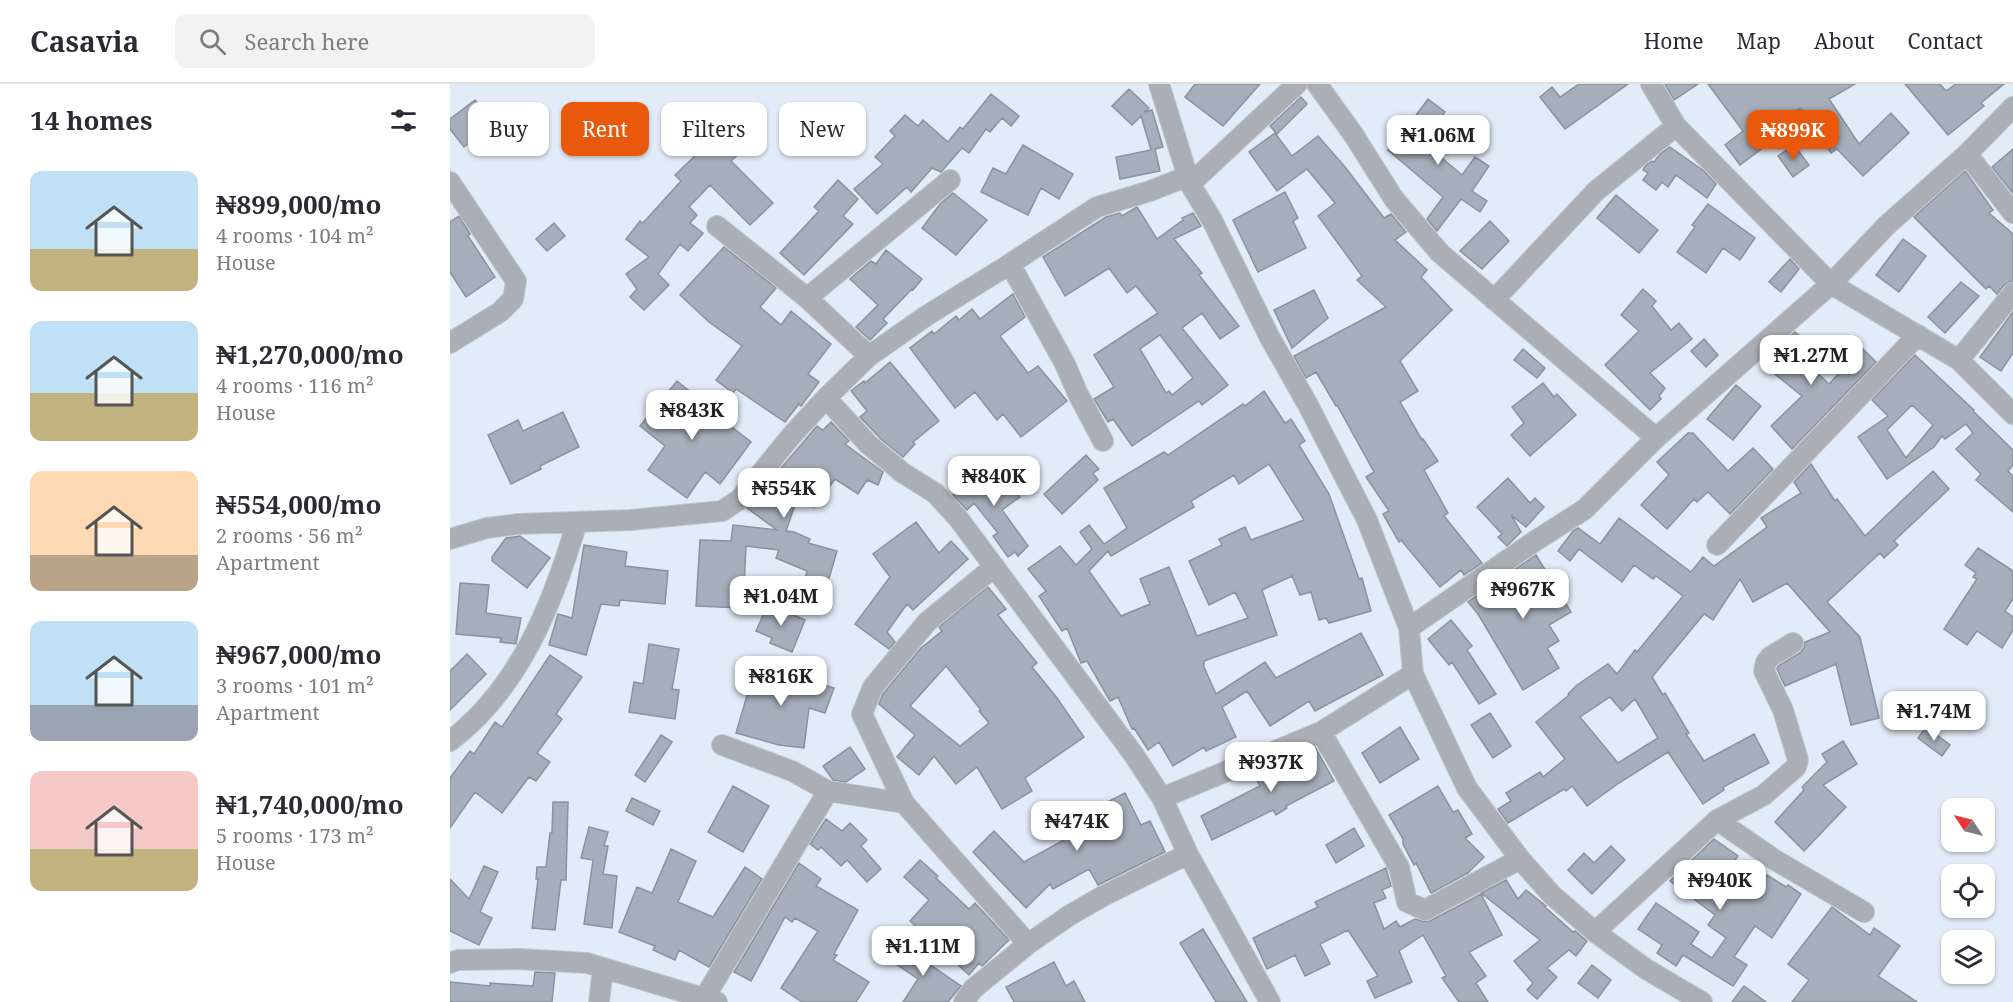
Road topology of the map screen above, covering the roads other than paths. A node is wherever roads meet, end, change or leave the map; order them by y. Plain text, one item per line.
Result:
1 (1159, 84) edge
2 (1297, 84) edge
3 (1317, 84) edge
4 (1651, 84) edge
5 (2013, 107) edge
6 (1676, 126) junction
7 (1967, 154) junction
8 (950, 180) dead end
9 (1189, 180) junction
10 (450, 182) edge
11 (2013, 213) edge
12 (717, 226) dead end
13 (1010, 264) junction
14 (1831, 284) junction
15 (2013, 293) edge
16 (807, 298) junction
17 (1494, 300) junction
18 (1918, 336) junction
19 (450, 342) edge
20 (869, 356) junction
21 (1959, 360) junction
22 (826, 398) junction
23 (2013, 414) edge
24 (1656, 438) junction
25 (1103, 441) dead end
26 (577, 522) junction
27 (450, 539) edge
28 (1717, 545) dead end
29 (994, 567) junction
30 (1409, 628) junction
31 (1792, 643) dead end
32 (1413, 674) junction
33 (1321, 732) junction
34 (450, 741) edge
35 (722, 745) dead end
36 (828, 791) junction
37 (1162, 798) junction
38 (904, 803) junction
39 (1717, 820) junction
40 (1188, 854) junction
41 (1520, 859) junction
42 (1864, 912) dead end
43 (1595, 932) junction
44 (1028, 944) junction
45 (450, 963) edge
46 (603, 968) junction
47 (711, 1000) edge
48 (598, 1002) edge
49 (964, 1002) edge
50 (1270, 1002) edge
51 (1702, 1002) edge

1 - 9 street
2 - 9 street
3 - 17 street
4 - 6 street
5 - 7 street
6 - 14 street
6 - 17 street
7 - 11 street
7 - 14 street
8 - 16 street
9 - 13 street
9 - 30 street
10 - 19 street
12 - 16 street
13 - 20 street
13 - 25 street
14 - 18 street
14 - 24 street
15 - 21 street
16 - 20 street
17 - 24 street
18 - 21 street
18 - 28 street
20 - 22 street
21 - 23 street
22 - 26 street
22 - 29 street
24 - 30 street
26 - 27 street
26 - 34 street
29 - 37 street
29 - 38 street
30 - 32 street
31 - 39 street
32 - 33 street
32 - 41 street
33 - 37 street
33 - 41 street
35 - 36 street
36 - 38 street
36 - 47 street
37 - 40 street
38 - 44 street
39 - 42 street
39 - 43 street
40 - 44 street
40 - 50 street
41 - 43 street
43 - 51 street
44 - 49 street
45 - 46 street
46 - 47 street
46 - 48 street

